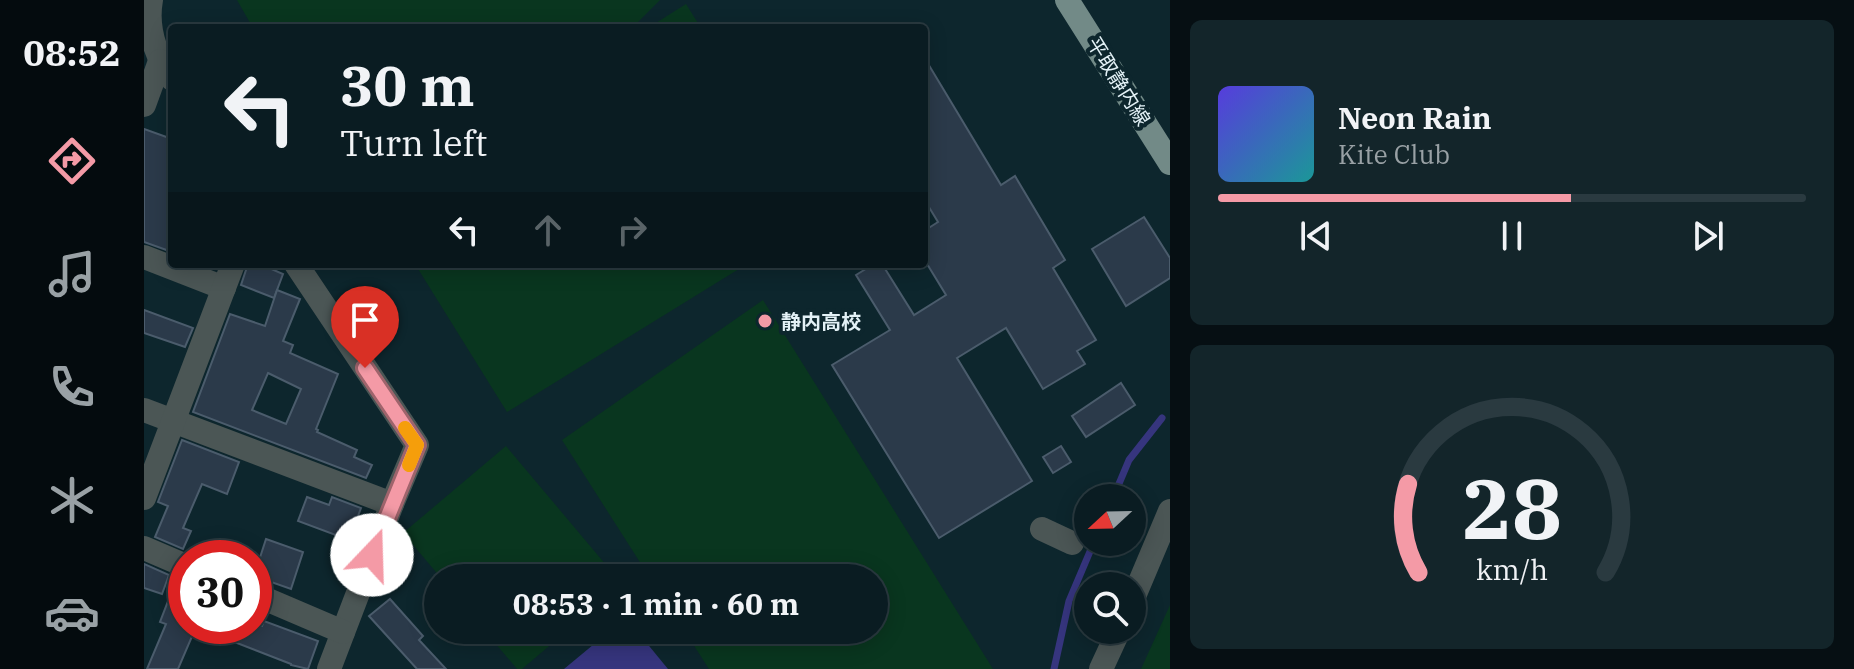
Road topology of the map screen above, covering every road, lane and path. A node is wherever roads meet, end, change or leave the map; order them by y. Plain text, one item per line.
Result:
1 (1067, 0) edge
2 (148, 11) edge
3 (166, 70) edge
4 (144, 105) edge
5 (1170, 163) edge
6 (144, 257) edge
7 (168, 266) edge
8 (172, 268) edge
9 (232, 268) edge
10 (299, 268) edge
11 (224, 288) junction
12 (144, 410) edge
13 (173, 421) junction
14 (144, 498) edge
15 (392, 504) junction
16 (1170, 511) edge
17 (1042, 529) dead end
18 (1072, 543) dead end
19 (144, 548) edge
20 (168, 558) edge
21 (1144, 572) edge
22 (272, 602) edge
23 (343, 632) junction
24 (1113, 644) edge
25 (329, 669) edge
26 (1101, 669) edge

1 - 5 main road, 平取静内線
2 - 3 street
3 - 4 street
6 - 7 street
8 - 11 street
9 - 11 street
10 - 15 street
11 - 13 street
12 - 13 street
13 - 14 street
13 - 15 street
15 - 23 street
16 - 21 street
17 - 18 street
19 - 20 street
22 - 23 street
23 - 25 street
24 - 26 street

